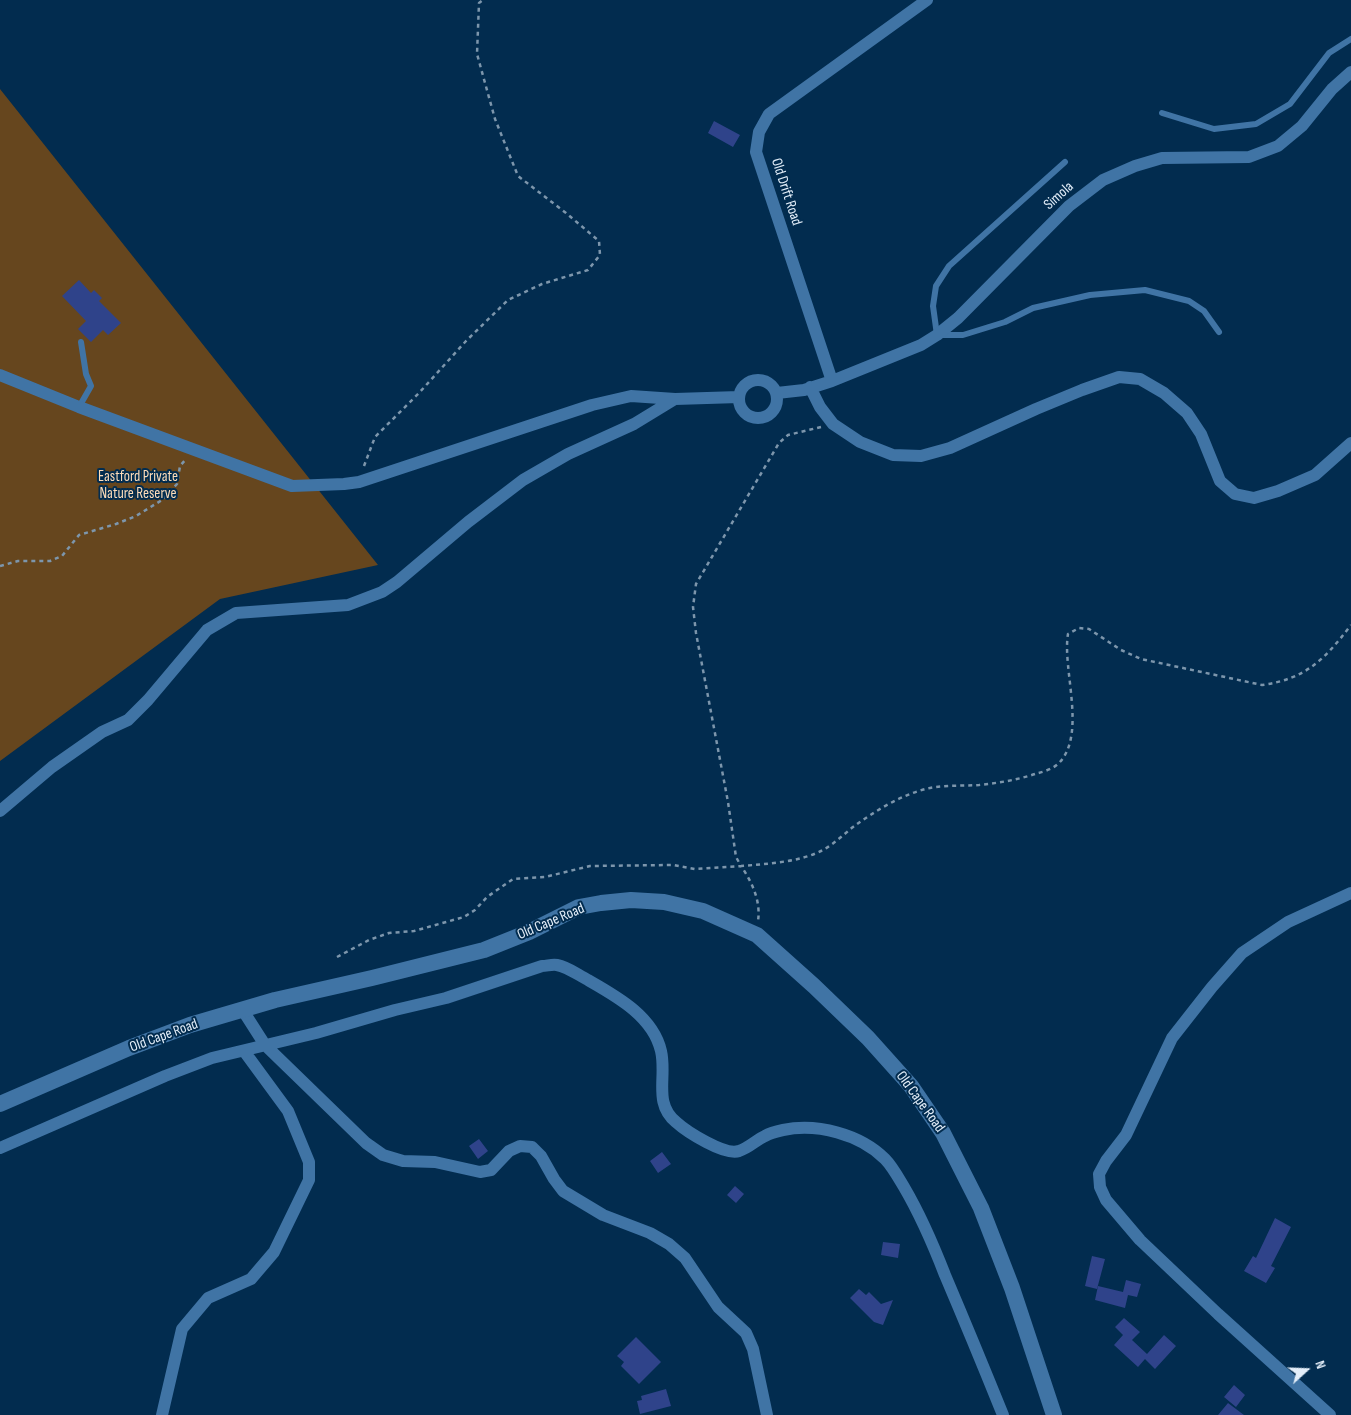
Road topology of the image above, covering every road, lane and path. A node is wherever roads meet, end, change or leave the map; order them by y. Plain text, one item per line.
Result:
1 (483, 0) edge
2 (927, 0) edge
3 (1351, 39) edge
4 (1351, 72) edge
5 (1162, 113) dead end
6 (1065, 162) dead end
7 (1219, 332) dead end
8 (937, 335) junction
9 (81, 342) dead end
10 (0, 375) edge
11 (832, 380) junction
12 (807, 388) junction
13 (777, 393) junction
14 (739, 397) junction
15 (675, 399) junction
16 (79, 408) junction
17 (833, 424) junction
18 (1351, 444) edge
19 (193, 450) junction
20 (359, 482) junction
21 (0, 566) edge
22 (1351, 625) edge
23 (0, 810) edge
24 (741, 866) junction
25 (1351, 893) edge
26 (756, 935) junction
27 (337, 957) dead end
28 (242, 1009) junction
29 (265, 1045) junction
30 (244, 1051) junction
31 (0, 1104) edge
32 (0, 1148) edge
33 (162, 1415) edge
34 (767, 1415) edge
35 (1003, 1415) edge
36 (1054, 1415) edge
37 (1330, 1415) edge

1 - 20 path
2 - 11 street, Old Drift Road
3 - 5 lane
4 - 8 street, Simola
6 - 8 lane
7 - 8 lane
8 - 11 street, Simola
9 - 16 lane
10 - 16 street
11 - 12 street, Simola
12 - 13 street, Simola
12 - 17 street
13 - 14 street
13 - 14 street
14 - 15 street
15 - 20 street
15 - 23 street
16 - 19 street
17 - 18 street
17 - 24 path
19 - 20 street
19 - 21 path
22 - 24 path
24 - 26 path
24 - 27 path
25 - 37 street
26 - 28 street, Old Cape Road
26 - 36 street, Old Cape Road
28 - 29 street
28 - 31 street, Old Cape Road
29 - 30 street
29 - 34 street
29 - 35 street
30 - 32 street
30 - 33 street

